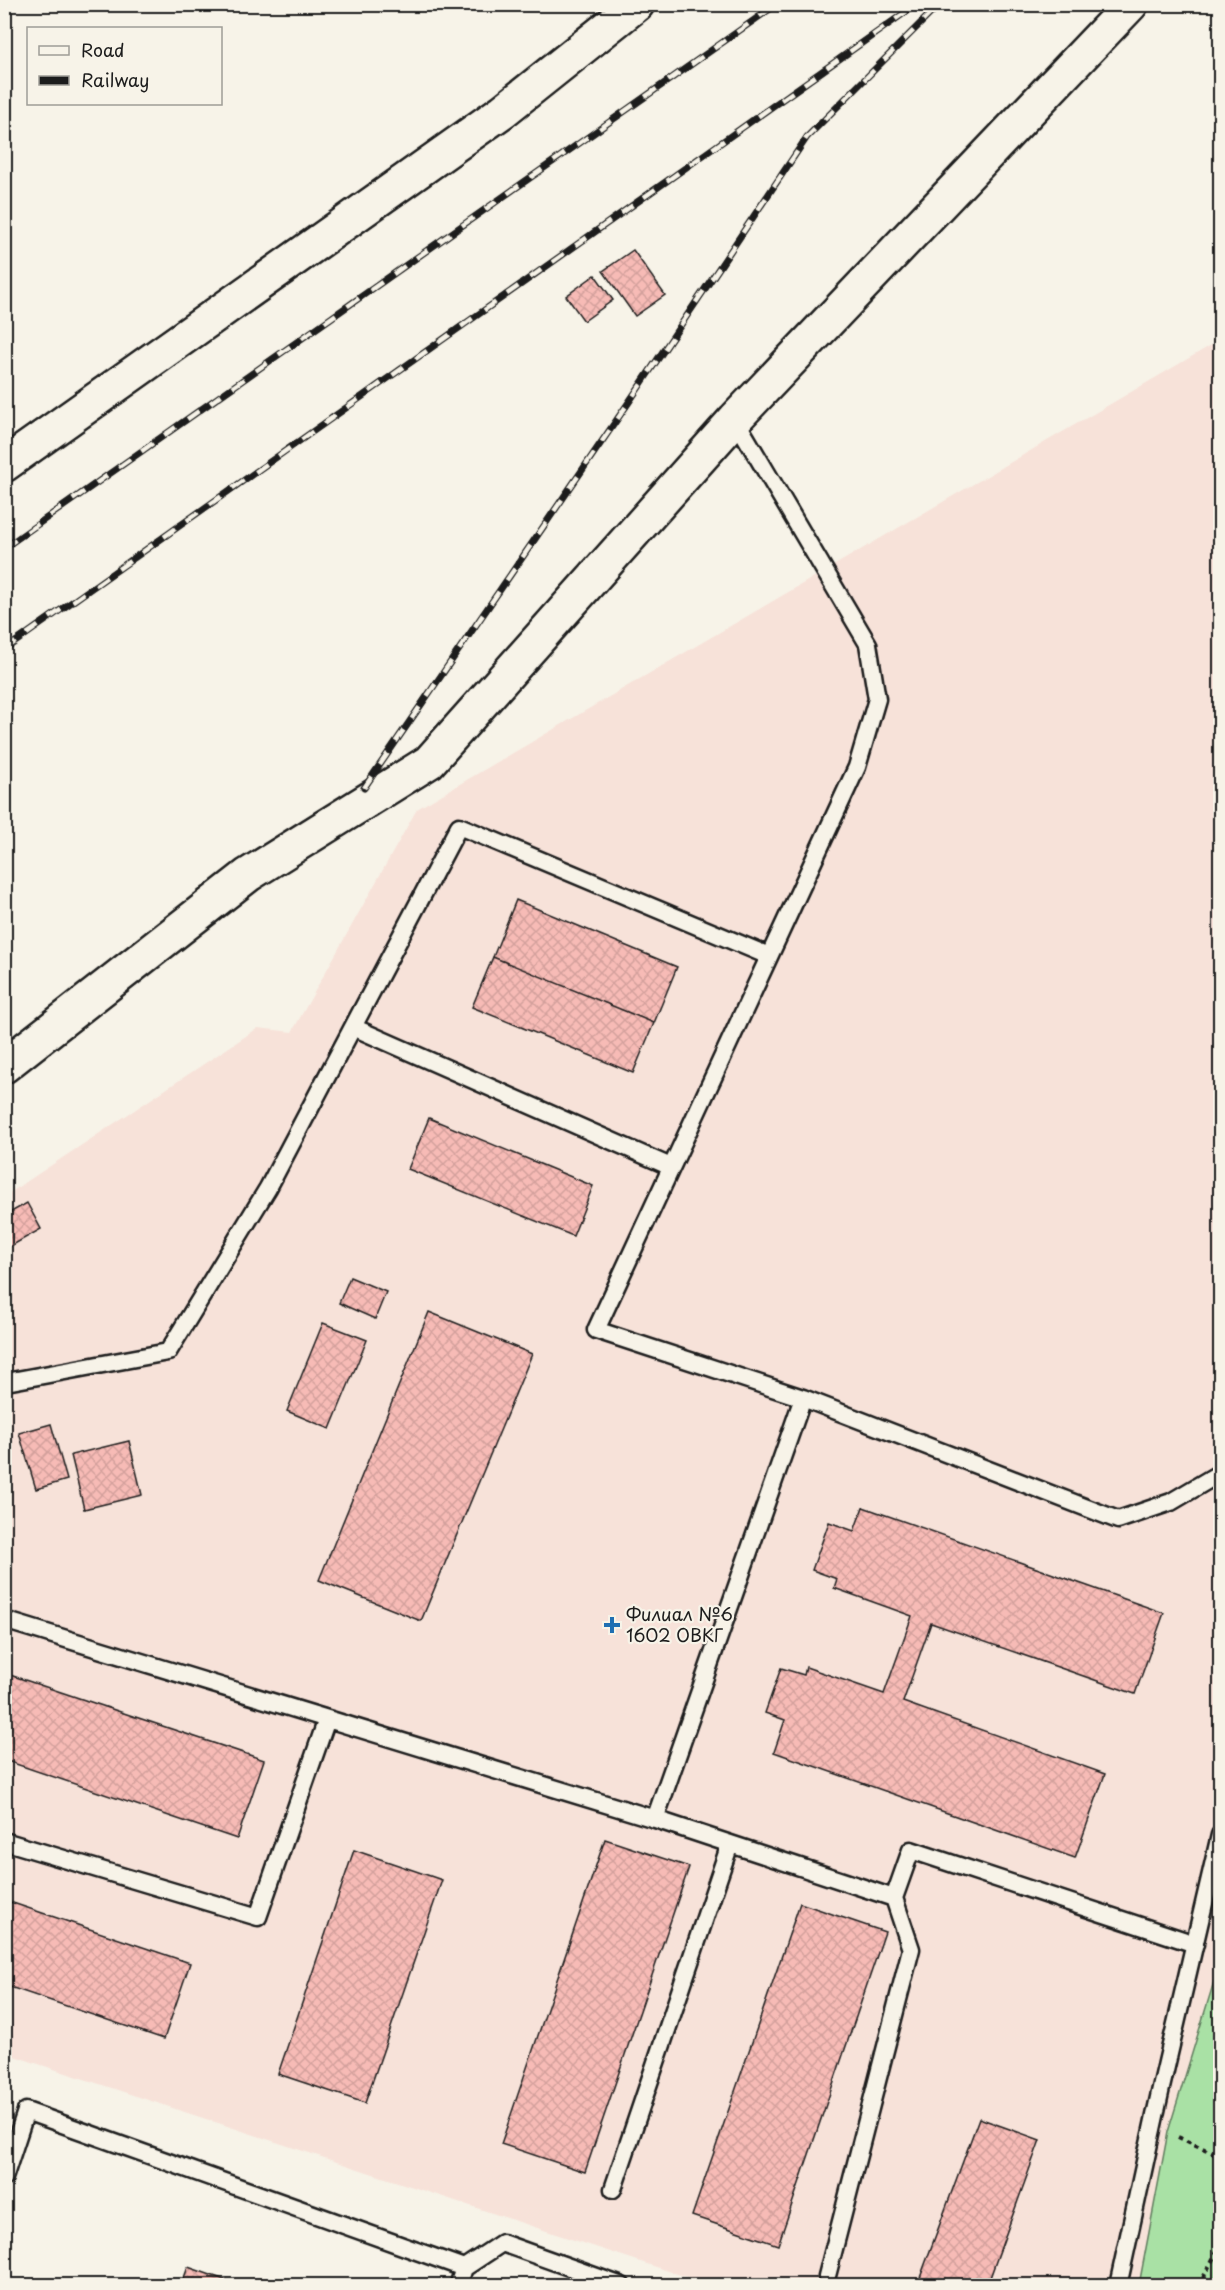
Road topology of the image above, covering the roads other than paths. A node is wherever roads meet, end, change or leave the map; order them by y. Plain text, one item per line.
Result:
1 (637, 4) edge
2 (1131, 4) edge
3 (735, 419) junction
4 (4, 465) edge
5 (769, 956) junction
6 (353, 1027) junction
7 (4, 1066) edge
8 (671, 1167) junction
9 (4, 1384) edge
10 (803, 1398) junction
11 (1221, 1473) edge
12 (4, 1620) edge
13 (327, 1719) junction
14 (655, 1820) junction
15 (1221, 1834) edge
16 (4, 1841) edge
17 (730, 1844) junction
18 (894, 1898) junction
19 (1195, 1944) junction
20 (4, 2178) edge
21 (613, 2189) dead end
22 (464, 2268) junction
23 (827, 2276) dead end
24 (458, 2286) edge
25 (622, 2286) edge
26 (1118, 2286) edge

1 - 4 street
2 - 3 street
3 - 5 lane
3 - 7 street
5 - 6 lane
5 - 8 lane
6 - 8 lane
6 - 9 lane
8 - 10 lane
10 - 11 lane
10 - 14 lane
12 - 13 lane
13 - 14 lane
13 - 16 lane
14 - 17 lane
15 - 19 lane
17 - 18 lane
17 - 21 lane
18 - 19 lane
18 - 23 lane
19 - 26 lane
20 - 22 lane
22 - 24 lane
22 - 25 lane

